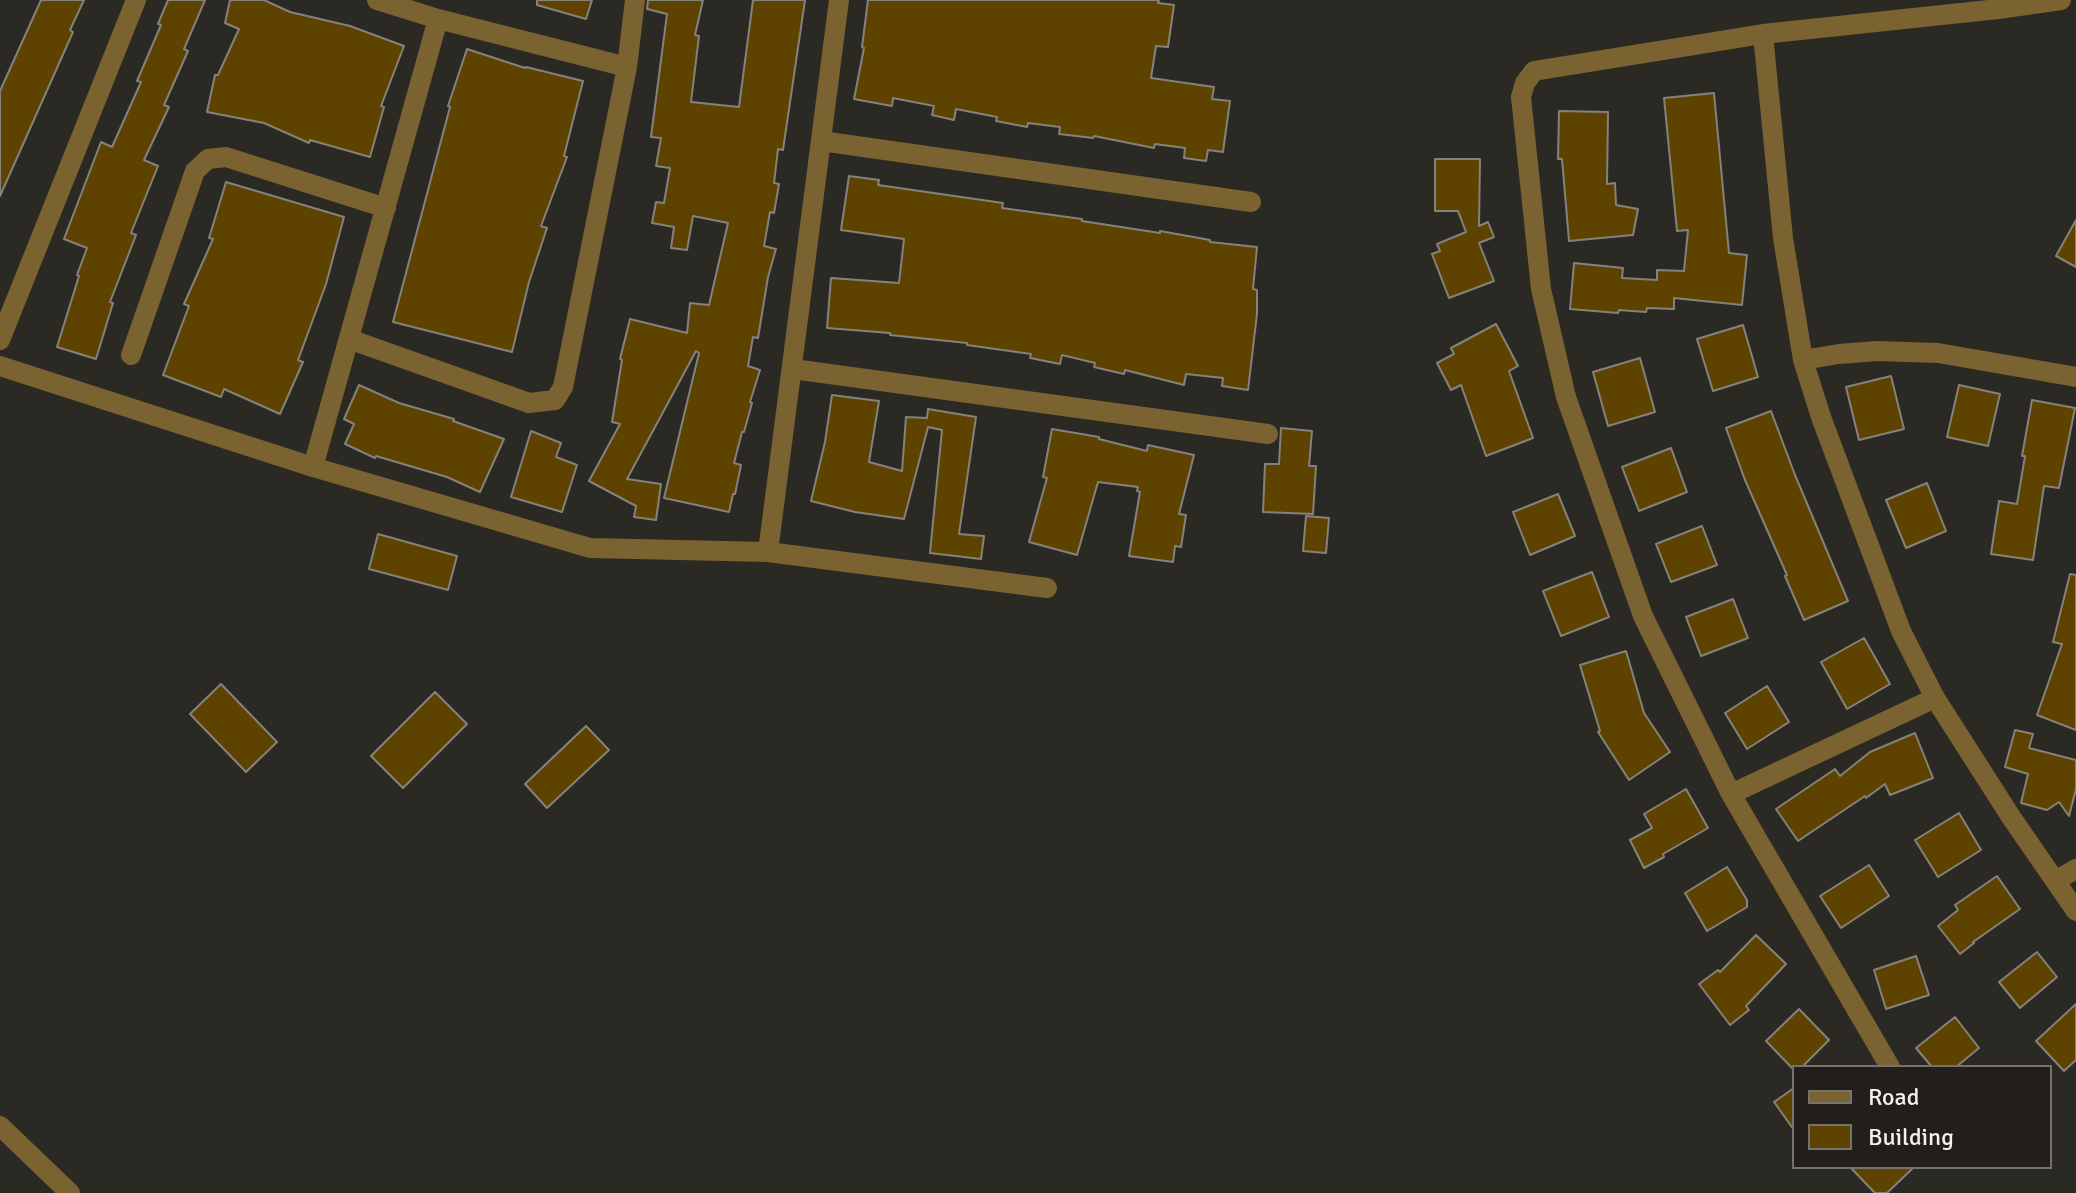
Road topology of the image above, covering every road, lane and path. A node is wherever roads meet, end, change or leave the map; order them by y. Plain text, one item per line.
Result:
1 (136, 0) edge
2 (377, 0) edge
3 (635, 0) edge
4 (839, 0) edge
5 (2061, 0) edge
6 (438, 19) junction
7 (1763, 34) junction
8 (627, 67) junction
9 (821, 141) junction
10 (1251, 202) dead end
11 (386, 208) junction
12 (349, 339) junction
13 (0, 340) edge
14 (131, 355) dead end
15 (1803, 360) junction
16 (0, 366) edge
17 (793, 369) junction
18 (2076, 377) edge
19 (1268, 434) dead end
20 (313, 467) junction
21 (768, 552) junction
22 (1047, 588) dead end
23 (1935, 698) junction
24 (1731, 794) junction
25 (2076, 869) edge
26 (2055, 881) junction
27 (2076, 911) edge
28 (1889, 1065) edge
29 (0, 1126) edge
30 (70, 1193) edge

1 - 13 street
2 - 6 street
3 - 8 street
4 - 9 street
5 - 7 street
6 - 8 street
6 - 11 street
7 - 15 street
7 - 24 street
8 - 12 street
9 - 10 street
9 - 17 street
11 - 12 street
11 - 14 street
12 - 20 street
15 - 18 street
15 - 23 street
16 - 20 street
17 - 19 street
17 - 21 street
20 - 21 street
21 - 22 street
23 - 24 street
23 - 26 street
24 - 28 street
25 - 26 street
26 - 27 street
29 - 30 street

